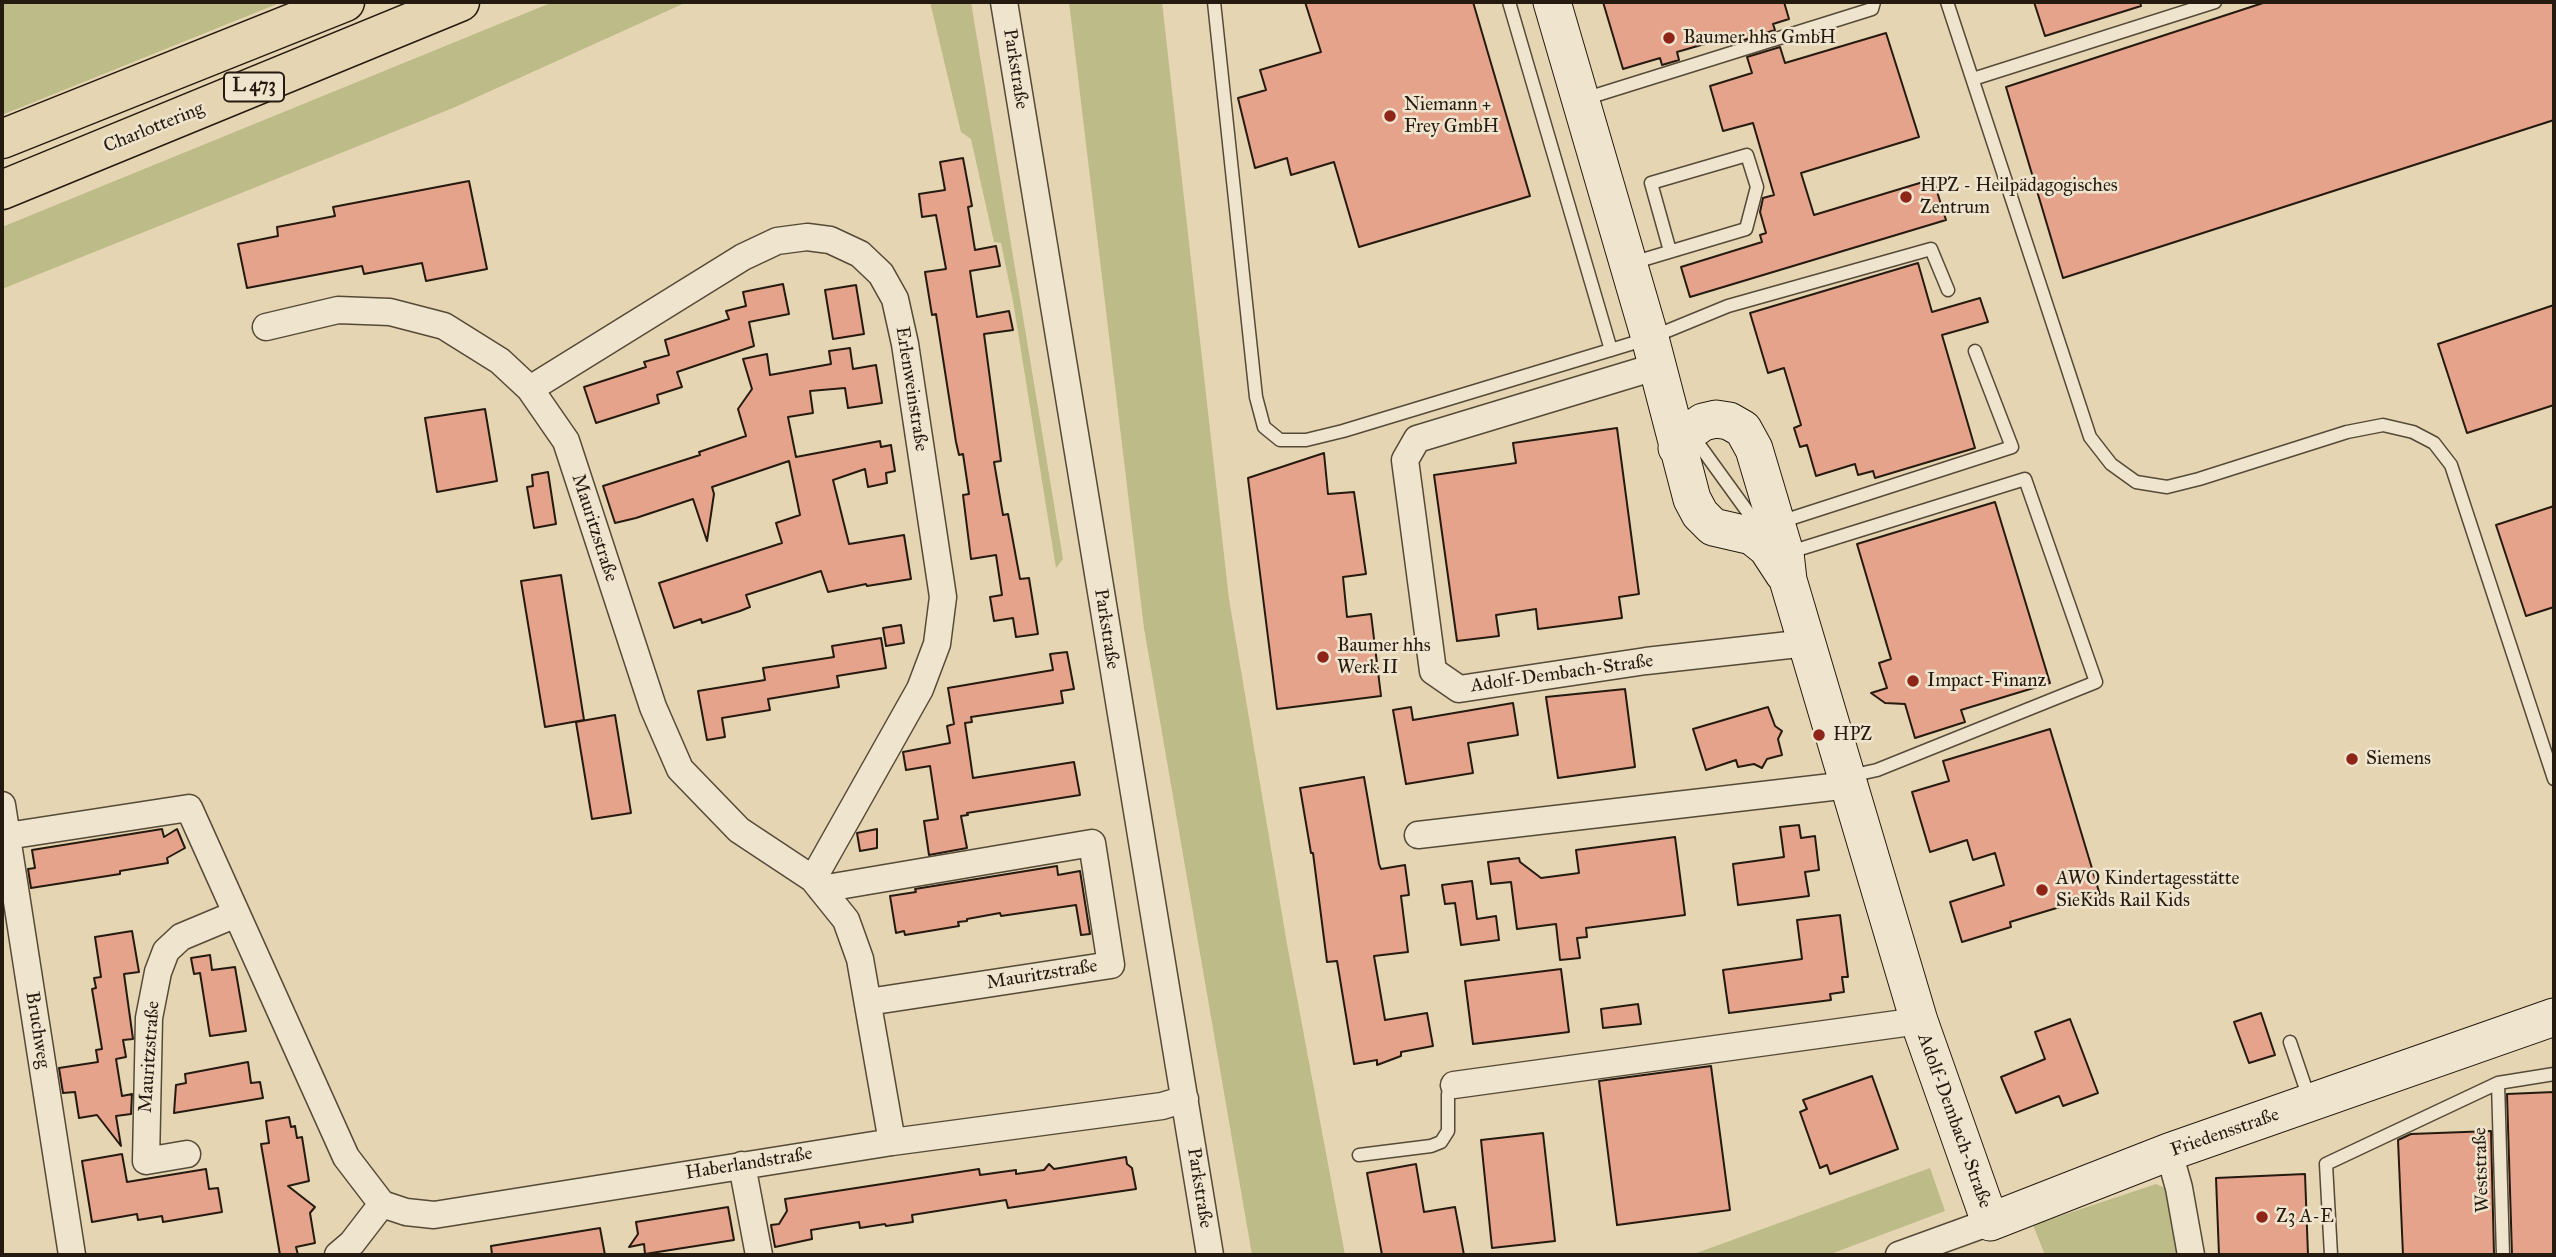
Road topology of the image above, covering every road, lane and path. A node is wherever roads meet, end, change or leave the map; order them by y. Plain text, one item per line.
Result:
1 (345, 2) edge
2 (460, 2) edge
3 (1004, 2) edge
4 (1214, 2) edge
5 (1509, 2) edge
6 (1552, 2) edge
7 (1874, 2) edge
8 (1947, 2) edge
9 (2215, 2) edge
10 (1973, 79) junction
11 (1580, 100) junction
12 (2, 137) edge
13 (2, 190) edge
14 (1671, 251) junction
15 (1629, 264) junction
16 (1948, 290) dead end
17 (266, 327) dead end
18 (1611, 350) junction
19 (1975, 351) dead end
20 (1657, 363) junction
21 (530, 389) junction
22 (1690, 434) junction
23 (1773, 537) junction
24 (1807, 643) junction
25 (2554, 779) edge
26 (1848, 781) junction
27 (2, 805) edge
28 (1418, 835) dead end
29 (7, 836) junction
30 (817, 884) junction
31 (236, 914) junction
32 (868, 1002) junction
33 (2554, 1017) edge
34 (1919, 1021) junction
35 (2290, 1042) dead end
36 (2554, 1074) edge
37 (2498, 1083) junction
38 (1454, 1084) joint
39 (1185, 1099) junction
40 (2310, 1103) junction
41 (892, 1142) junction
42 (2169, 1153) junction
43 (187, 1154) dead end
44 (1359, 1155) dead end
45 (742, 1165) junction
46 (382, 1204) junction
47 (1990, 1222) junction
48 (72, 1255) edge
49 (338, 1255) edge
50 (759, 1255) edge
51 (1210, 1255) edge
52 (1899, 1255) edge
53 (2191, 1255) edge
54 (2331, 1255) edge
55 (2503, 1255) edge

1 - 12 highway, L 473
2 - 13 highway, Charlottering / L 473
3 - 39 street, Parkstraße
4 - 18 lane
5 - 18 lane
6 - 11 main road
7 - 11 lane
8 - 10 lane
9 - 10 lane
10 - 25 lane
11 - 15 main road
14 - 14 lane
14 - 15 lane
15 - 20 main road
16 - 20 lane
17 - 21 street, Mauritzstraße
18 - 20 lane
19 - 23 lane
20 - 22 main road
20 - 24 street, Adolf-Dembach-Straße
21 - 30 street, Mauritzstraße
21 - 30 street, Erlenweinstraße
22 - 23 main road
22 - 23 main road, Adolf-Dembach-Straße
23 - 24 main road, Adolf-Dembach-Straße
23 - 26 lane
24 - 26 main road, Adolf-Dembach-Straße
26 - 28 street
26 - 34 main road, Adolf-Dembach-Straße
27 - 29 street, Bruchweg
29 - 31 street
29 - 48 street, Bruchweg
30 - 32 street, Mauritzstraße
30 - 32 street, Mauritzstraße
31 - 43 street, Mauritzstraße
31 - 46 street
32 - 41 street, Mauritzstraße
33 - 40 main road, Friedensstraße
34 - 38 street, Adolf-Dembach-Straße
34 - 47 main road, Adolf-Dembach-Straße
35 - 40 lane
36 - 37 lane
37 - 54 lane
37 - 55 lane, Weststraße
38 - 44 lane
39 - 41 street, Haberlandstraße
39 - 51 street, Parkstraße
40 - 42 main road, Friedensstraße
41 - 45 street, Haberlandstraße
42 - 47 main road, Friedensstraße
42 - 53 street
45 - 46 street, Haberlandstraße
45 - 50 street
46 - 49 street
47 - 52 street, Friedensstraße

